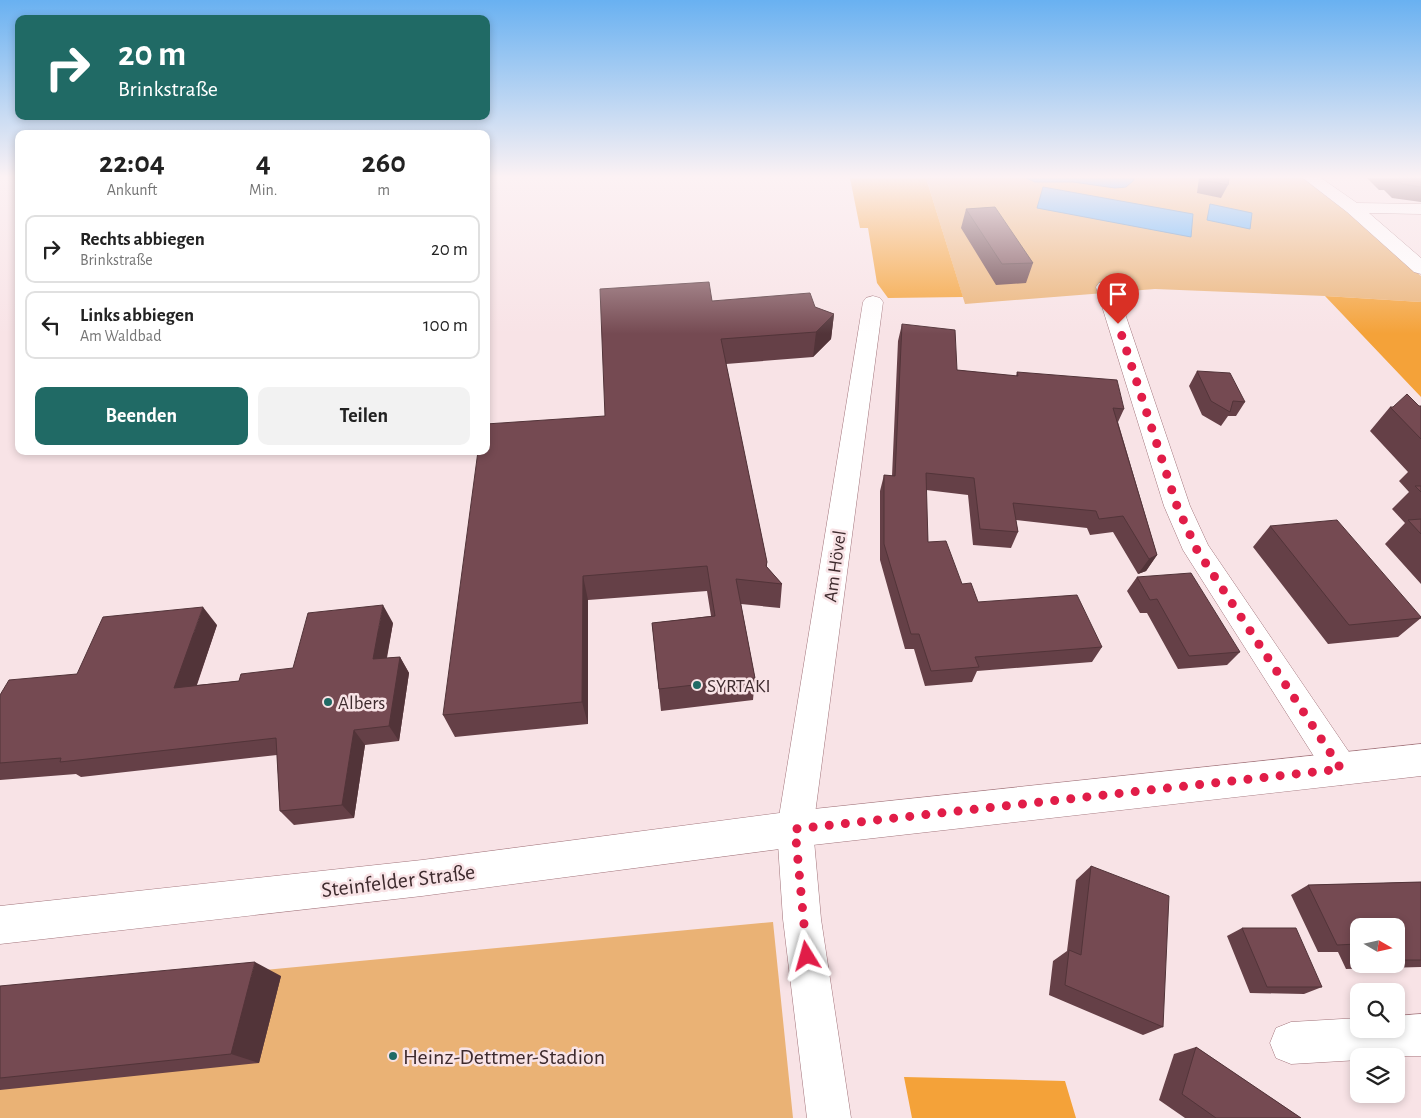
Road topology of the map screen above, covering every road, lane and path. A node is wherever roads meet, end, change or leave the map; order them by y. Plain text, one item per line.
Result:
1 (1378, 230) edge
2 (1421, 268) edge
3 (1106, 287) dead end
4 (873, 302) dead end
5 (1421, 760) edge
6 (1341, 769) junction
7 (795, 829) junction
8 (0, 925) edge
9 (1421, 1035) edge
10 (1291, 1043) dead end
11 (829, 1118) edge

1 - 2 street
3 - 6 street
4 - 7 street, Am Hövel
5 - 6 street, Steinfelder Straße
6 - 7 street, Steinfelder Straße
7 - 8 street, Steinfelder Straße
7 - 11 street, Am Hövel
9 - 10 street

